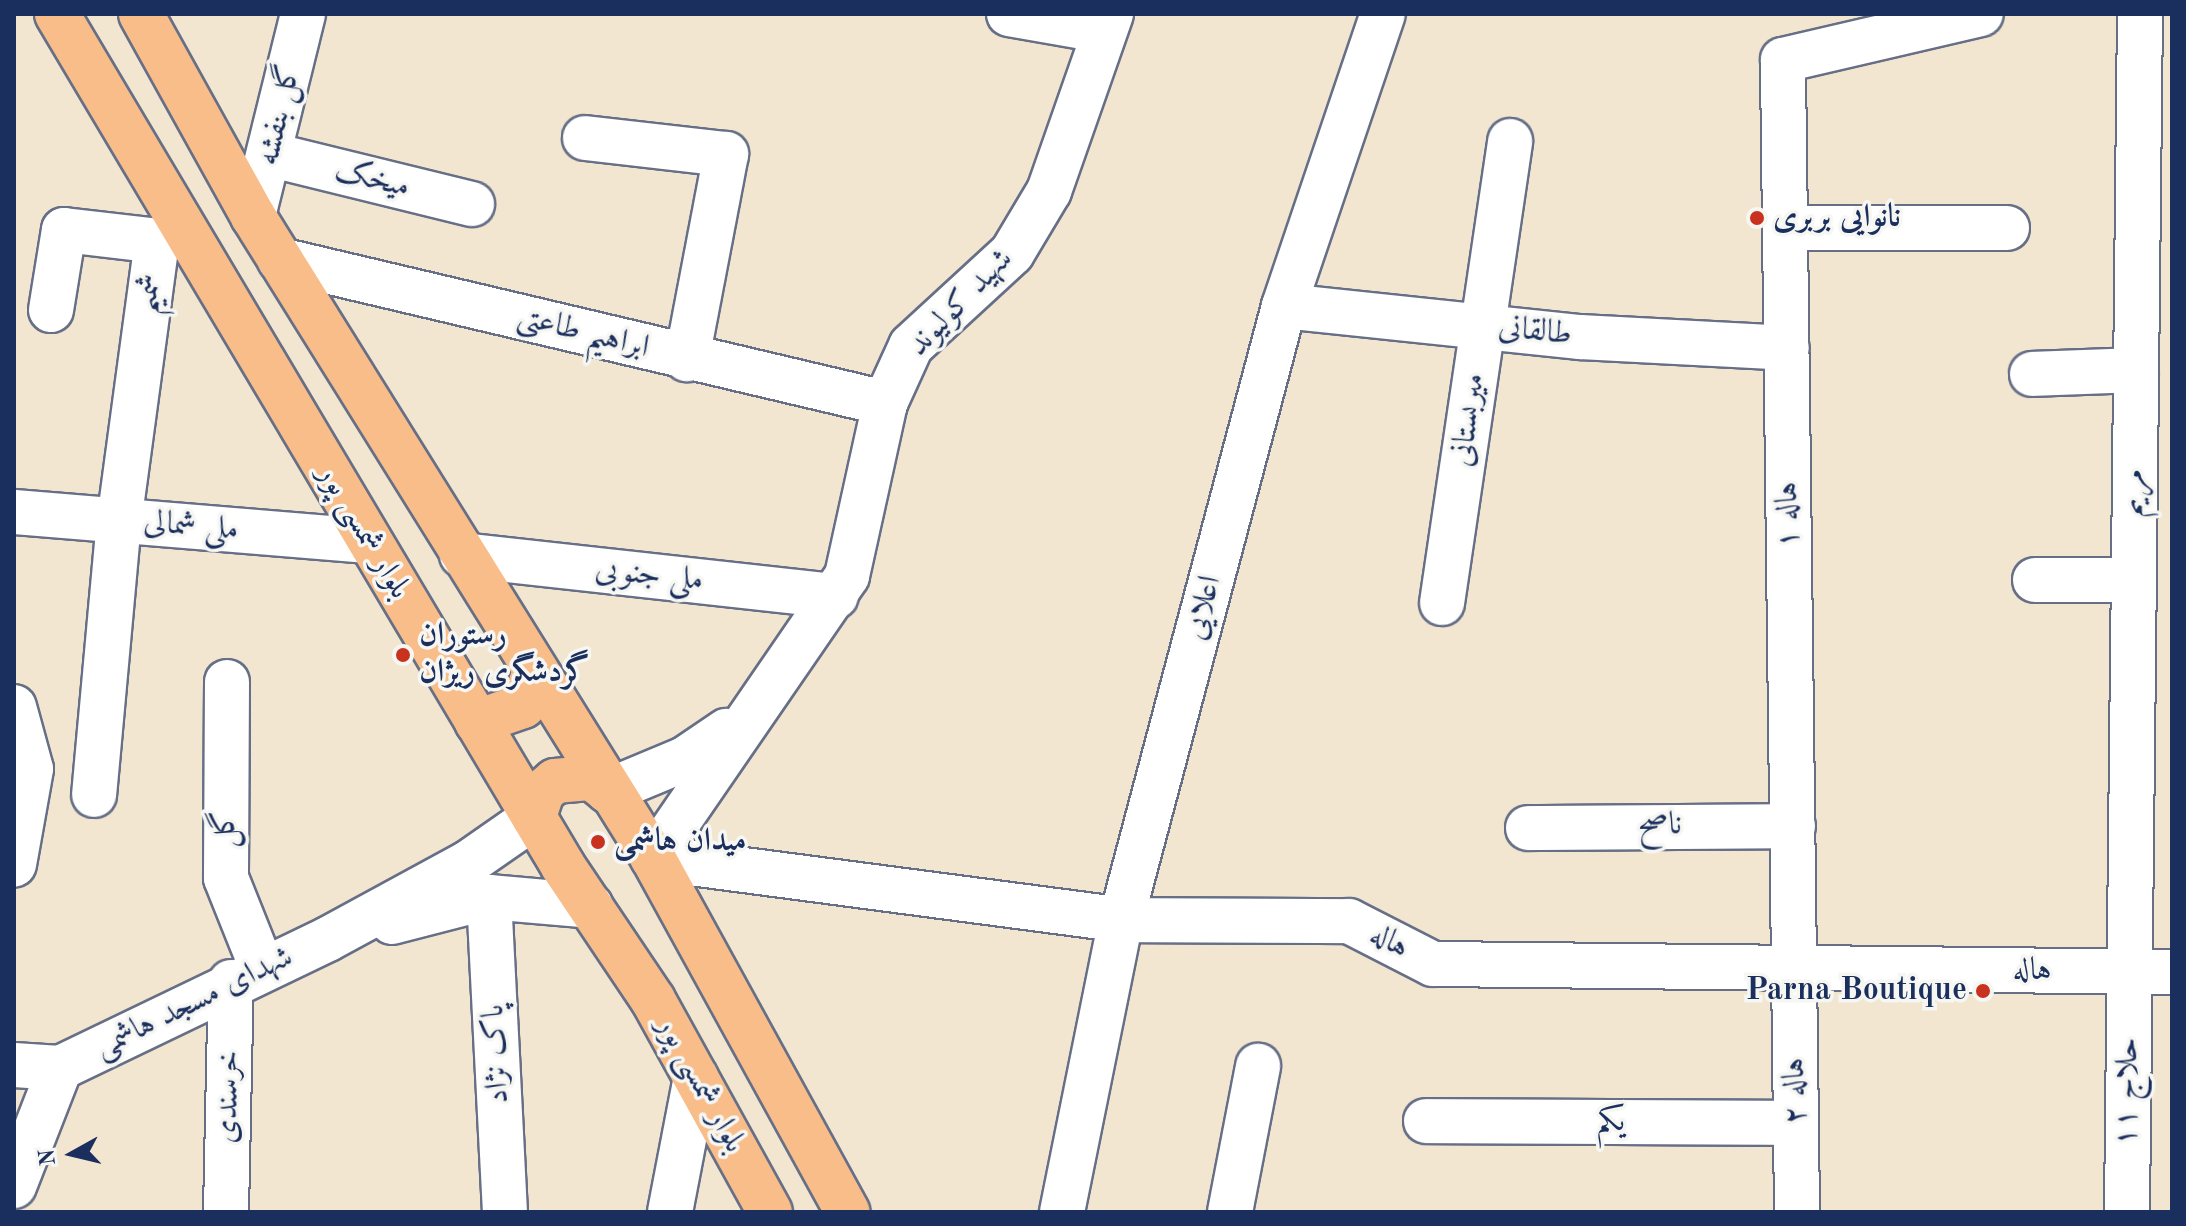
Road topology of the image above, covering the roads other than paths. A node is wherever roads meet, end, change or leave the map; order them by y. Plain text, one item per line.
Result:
1 (57, 14) edge
2 (141, 14) edge
3 (303, 14) edge
4 (1009, 14) edge
5 (1383, 14) edge
6 (1981, 14) edge
7 (2140, 14) edge
8 (1106, 22) edge
9 (585, 138) dead end
10 (1510, 141) dead end
11 (272, 155) junction
12 (472, 204) dead end
13 (253, 216) junction
14 (1785, 228) junction
15 (2007, 228) dead end
16 (280, 260) junction
17 (1284, 306) junction
18 (51, 310) dead end
19 (1482, 326) junction
20 (1787, 348) junction
21 (687, 359) junction
22 (2136, 370) junction
23 (2032, 374) dead end
24 (885, 403) junction
25 (14, 512) edge
26 (119, 521) junction
27 (368, 541) junction
28 (462, 555) junction
29 (2035, 580) dead end
30 (2134, 580) junction
31 (836, 596) junction
32 (1442, 603) dead end
33 (534, 674) junction
34 (227, 682) dead end
35 (14, 707) edge
36 (748, 716) junction
37 (477, 722) junction
38 (608, 791) junction
39 (94, 795) dead end
40 (534, 817) junction
41 (1793, 826) junction
42 (1528, 828) dead end
43 (653, 858) junction
44 (14, 864) edge
45 (489, 897) junction
46 (591, 906) junction
47 (1121, 920) junction
48 (328, 939) junction
49 (1794, 969) junction
50 (2129, 972) junction
51 (2172, 972) edge
52 (247, 975) junction
53 (14, 1065) edge
54 (1258, 1066) dead end
55 (60, 1068) junction
56 (696, 1077) junction
57 (1426, 1121) dead end
58 (1796, 1123) junction
59 (14, 1186) edge
60 (226, 1212) edge
61 (505, 1212) edge
62 (670, 1212) edge
63 (770, 1212) edge
64 (848, 1212) edge
65 (1062, 1212) edge
66 (1230, 1212) edge
67 (1797, 1212) edge
68 (2127, 1212) edge

1 - 27 main road, بلوار شمسی پور
2 - 13 main road
3 - 11 street, گل بنفشه
4 - 8 street
5 - 17 street, اعلایی
6 - 14 street, هاله ۱
7 - 22 street, مریم
8 - 24 street, شهید کولیوند
9 - 21 street
10 - 19 street, میربستانی
11 - 12 street, میخک
11 - 13 street, گل بنفشه
13 - 16 main road
14 - 15 street
14 - 20 street, هاله ۱
16 - 21 street, ابراهیم طاعتی
16 - 28 main road
17 - 19 street, طالقانی
17 - 47 street, اعلایی
18 - 26 street, شمیم
19 - 20 street, طالقانی
19 - 32 street, میربستانی
20 - 41 street, هاله ۱
21 - 24 street, ابراهیم طاعتی
22 - 23 street
22 - 30 street, مریم
24 - 31 street, شهید کولیوند
25 - 26 street, ملی شمالی
26 - 27 street, ملی شمالی
26 - 39 street
27 - 37 main road, بلوار شمسی پور
28 - 31 street, ملی جنوبی
28 - 33 main road
29 - 30 street
30 - 50 street, مریم
31 - 36 street, شهید کولیوند
33 - 37 main road
33 - 38 main road
34 - 52 street, گل
35 - 44 street
36 - 38 street, شهید کولیوند
36 - 43 street, شهید کولیوند
37 - 40 main road, بلوار شمسی پور
38 - 40 main road
38 - 43 main road
40 - 46 main road, بلوار شمسی پور
40 - 48 street
41 - 42 street, ناصح
41 - 49 street, هاله ۱
43 - 47 street, هاله
43 - 64 main road
45 - 46 street
45 - 48 street
45 - 61 street, پاک نژاد
46 - 56 main road, بلوار شمسی پور
47 - 49 street, هاله
47 - 65 street, اعلایی
48 - 52 street, شهدای مسجد هاشمی
49 - 50 street, هاله
49 - 58 street, هاله ۲
50 - 51 street, هاله
50 - 68 street, حلاج ۱۱
52 - 55 street, شهدای مسجد هاشمی
52 - 60 street, خرسندی
53 - 55 street
54 - 66 street
55 - 59 street
56 - 62 street
56 - 63 main road, بلوار شمسی پور
57 - 58 street, یکم
58 - 67 street, هاله ۲

